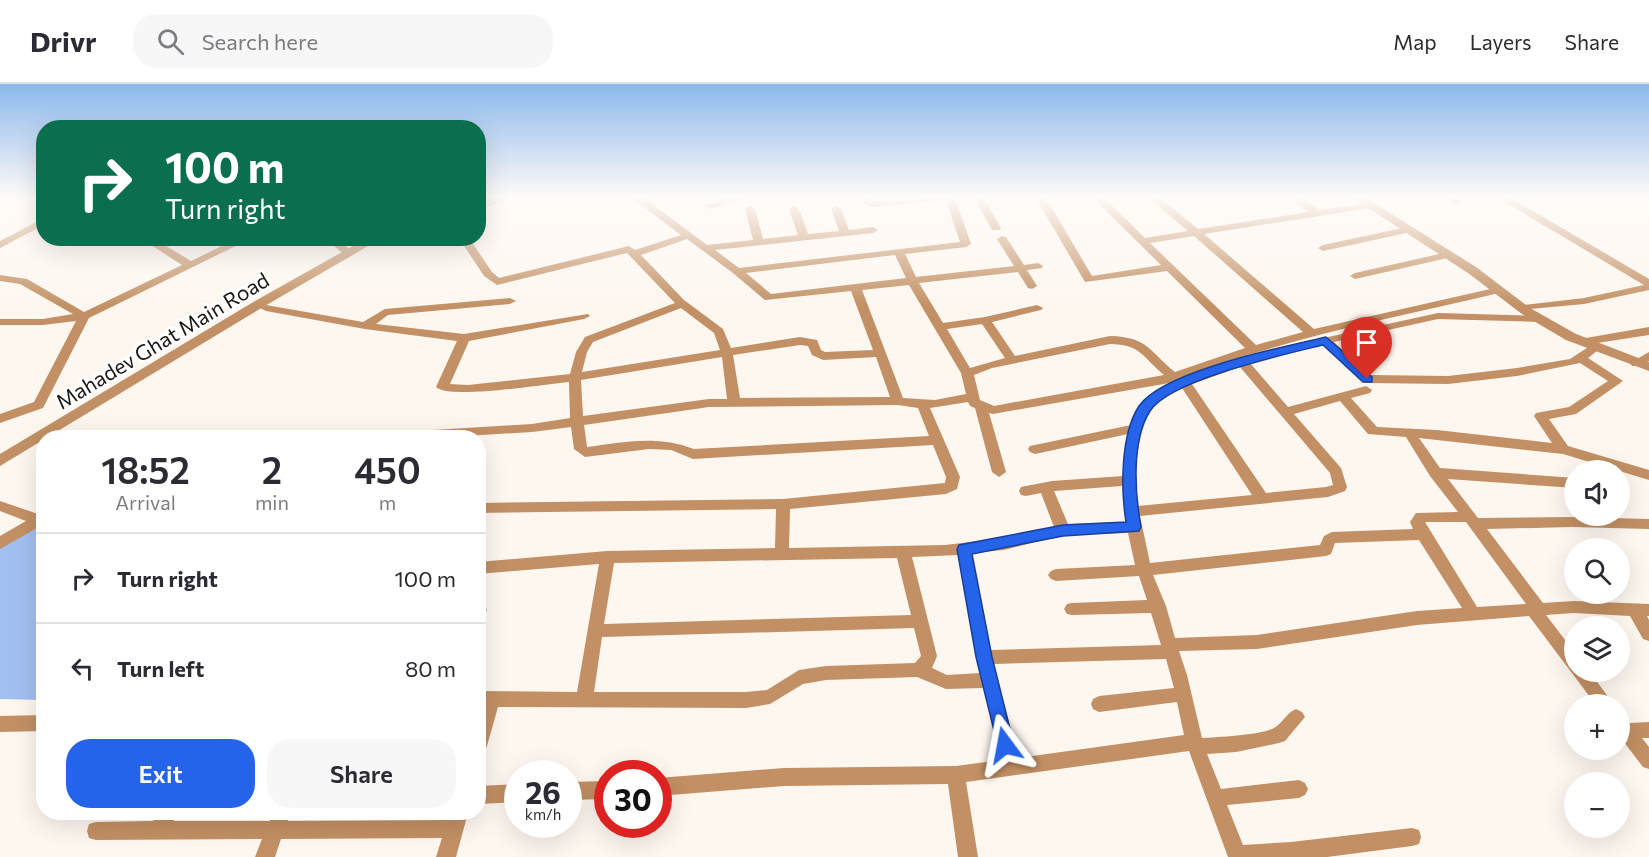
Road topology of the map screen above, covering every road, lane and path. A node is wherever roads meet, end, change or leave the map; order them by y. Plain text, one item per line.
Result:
1 (20, 234) edge
2 (684, 234) edge
3 (757, 234) edge
4 (803, 234) edge
5 (834, 234) edge
6 (963, 234) edge
7 (1062, 234) edge
8 (1136, 234) edge
9 (1192, 234) edge
10 (1199, 234) edge
11 (1388, 234) edge
12 (1414, 234) edge
13 (1564, 234) edge
14 (687, 236) junction
15 (804, 237) junction
16 (1002, 239) dead end
17 (759, 242) junction
18 (1144, 242) junction
19 (0, 245) edge
20 (158, 246) edge
21 (231, 246) edge
22 (340, 246) edge
23 (360, 246) edge
24 (373, 246) edge
25 (469, 246) edge
26 (704, 248) junction
27 (1323, 248) dead end
28 (898, 251) junction
29 (348, 252) junction
30 (633, 254) junction
31 (1448, 255) junction
32 (190, 266) junction
33 (1038, 266) dead end
34 (1170, 267) junction
35 (1021, 268) junction
36 (737, 271) junction
37 (1355, 276) dead end
38 (0, 278) edge
39 (913, 282) junction
40 (1649, 285) edge
41 (1032, 286) dead end
42 (856, 289) junction
43 (1499, 290) junction
44 (510, 301) dead end
45 (680, 302) junction
46 (266, 308) junction
47 (1036, 308) dead end
48 (1523, 308) junction
49 (84, 316) junction
50 (584, 316) dead end
51 (1540, 319) junction
52 (985, 320) junction
53 (0, 322) edge
54 (365, 326) junction
55 (939, 327) junction
56 (1649, 331) edge
57 (1311, 333) junction
58 (464, 338) junction
59 (1326, 340) junction
60 (1590, 345) junction
61 (1253, 349) junction
62 (881, 352) junction
63 (727, 354) junction
64 (1649, 356) edge
65 (1580, 358) junction
66 (1012, 360) junction
67 (1242, 362) junction
68 (1636, 363) junction
69 (1649, 367) edge
70 (967, 373) junction
71 (575, 377) junction
72 (1178, 380) junction
73 (1366, 390) dead end
74 (1342, 396) junction
75 (972, 397) junction
76 (898, 400) junction
77 (734, 403) junction
78 (924, 406) junction
79 (981, 408) junction
80 (1285, 412) junction
81 (0, 419) edge
82 (578, 422) junction
83 (1137, 428) junction
84 (52, 430) edge
85 (66, 430) edge
86 (486, 431) edge
87 (1410, 433) junction
88 (36, 439) edge
89 (937, 440) junction
90 (36, 449) edge
91 (1035, 449) dead end
92 (1563, 449) junction
93 (0, 461) edge
94 (0, 472) edge
95 (999, 472) dead end
96 (1435, 473) junction
97 (1649, 475) edge
98 (1129, 481) junction
99 (1564, 482) edge
100 (1046, 487) junction
101 (1026, 491) dead end
102 (1263, 500) junction
103 (783, 504) junction
104 (0, 506) edge
105 (486, 508) edge
106 (1131, 512) junction
107 (36, 517) edge
108 (1471, 520) junction
109 (36, 521) edge
110 (1649, 524) edge
111 (1134, 527) junction
112 (1063, 530) junction
113 (1423, 534) junction
114 (0, 543) edge
115 (964, 549) junction
116 (903, 552) junction
117 (782, 554) junction
118 (608, 558) junction
119 (486, 567) edge
120 (1144, 570) junction
121 (1056, 575) dead end
122 (1158, 606) junction
123 (1072, 609) dead end
124 (1536, 609) junction
125 (1641, 609) edge
126 (1473, 613) junction
127 (920, 621) junction
128 (595, 631) junction
129 (1649, 634) edge
130 (1170, 649) junction
131 (1564, 649) edge
132 (984, 657) junction
133 (918, 670) junction
134 (990, 680) junction
135 (1588, 682) edge
136 (1183, 694) junction
137 (1597, 694) edge
138 (486, 699) edge
139 (584, 700) junction
140 (1099, 704) dead end
141 (1296, 717) dead end
142 (36, 723) edge
143 (0, 724) edge
144 (1630, 729) edge
145 (1649, 730) edge
146 (1630, 737) edge
147 (1195, 744) junction
148 (1649, 761) edge
149 (1011, 767) junction
150 (956, 775) junction
151 (672, 786) edge
152 (1299, 789) dead end
153 (504, 794) edge
154 (486, 795) edge
155 (1215, 798) junction
156 (164, 820) edge
157 (279, 821) edge
158 (457, 821) edge
159 (96, 831) dead end
160 (158, 831) junction
161 (1412, 837) dead end
162 (1237, 856) edge
163 (265, 857) edge
164 (446, 857) edge
165 (968, 857) edge

1 - 19 street
2 - 14 street
3 - 17 street
4 - 15 street
5 - 15 street
6 - 28 street
7 - 34 street
8 - 18 street
9 - 18 street
10 - 57 street
11 - 27 street
12 - 31 street
13 - 40 street
14 - 26 street
14 - 30 street
15 - 17 street
16 - 35 street
17 - 26 street
18 - 34 street
20 - 32 street
21 - 32 street
22 - 29 street
23 - 29 street, Mahadev Ghat Main Road
24 - 46 street
25 - 30 street
26 - 36 street
28 - 36 street
28 - 39 street
29 - 84 street, Mahadev Ghat Main Road
30 - 45 street
31 - 37 street
31 - 43 street
32 - 49 street
33 - 35 street
34 - 61 street
35 - 39 street
35 - 41 street
36 - 42 street
38 - 49 street
39 - 42 street
39 - 55 street
40 - 48 street
42 - 62 street
43 - 48 street
43 - 57 street
44 - 54 street
45 - 63 street
45 - 71 street
46 - 54 street
46 - 85 street
47 - 52 street
48 - 51 street
49 - 53 street
49 - 81 street
50 - 58 street
51 - 59 street
51 - 60 street
52 - 55 street
52 - 66 street
54 - 58 street
55 - 70 street
56 - 60 street
57 - 61 street
58 - 71 street
59 - 65 street
59 - 67 street
60 - 65 street
60 - 68 street
61 - 72 street
62 - 63 street
62 - 76 street
63 - 71 street
63 - 77 street
64 - 68 street
65 - 92 street
66 - 70 street
66 - 72 street
67 - 72 street
67 - 80 street
68 - 69 street
70 - 75 street
71 - 82 street
72 - 79 street
72 - 83 street
72 - 102 street
73 - 74 street
74 - 80 street
74 - 87 street
75 - 78 street
75 - 79 street
76 - 77 street
76 - 78 street
77 - 82 street
78 - 89 street
79 - 95 street
80 - 102 street
82 - 86 street
82 - 89 street
83 - 91 street
83 - 98 street
87 - 92 street
87 - 96 street
88 - 93 street, Mahadev Ghat Main Road
89 - 103 street
90 - 94 street
92 - 97 street
96 - 99 street
96 - 108 street
98 - 100 street
98 - 106 street
100 - 101 street
100 - 112 street
102 - 106 street
103 - 105 street
103 - 117 street
104 - 107 street
106 - 111 street
108 - 110 street
108 - 113 street
108 - 124 street
109 - 114 street
111 - 112 street
111 - 120 street
112 - 115 street
113 - 120 street
113 - 126 street
115 - 116 street
115 - 132 street
116 - 117 street
116 - 127 street
117 - 118 street
118 - 119 street
118 - 128 street
120 - 121 street
120 - 122 street
122 - 123 street
122 - 130 street
124 - 125 street
124 - 126 street
124 - 131 street
125 - 129 street
126 - 130 street
127 - 128 street
127 - 133 street
128 - 139 street
130 - 132 street
130 - 136 street
132 - 134 street
133 - 134 street
133 - 139 street
134 - 149 street
135 - 137 street
136 - 140 street
136 - 147 street
138 - 139 street
141 - 147 street
142 - 143 street
144 - 145 street
146 - 148 street
147 - 149 street
147 - 155 street
149 - 150 street
150 - 151 street
150 - 165 street
152 - 155 street
153 - 154 street
155 - 162 street
156 - 160 street
157 - 158 street
157 - 160 street
157 - 163 street
158 - 164 street
159 - 160 street
161 - 162 street

